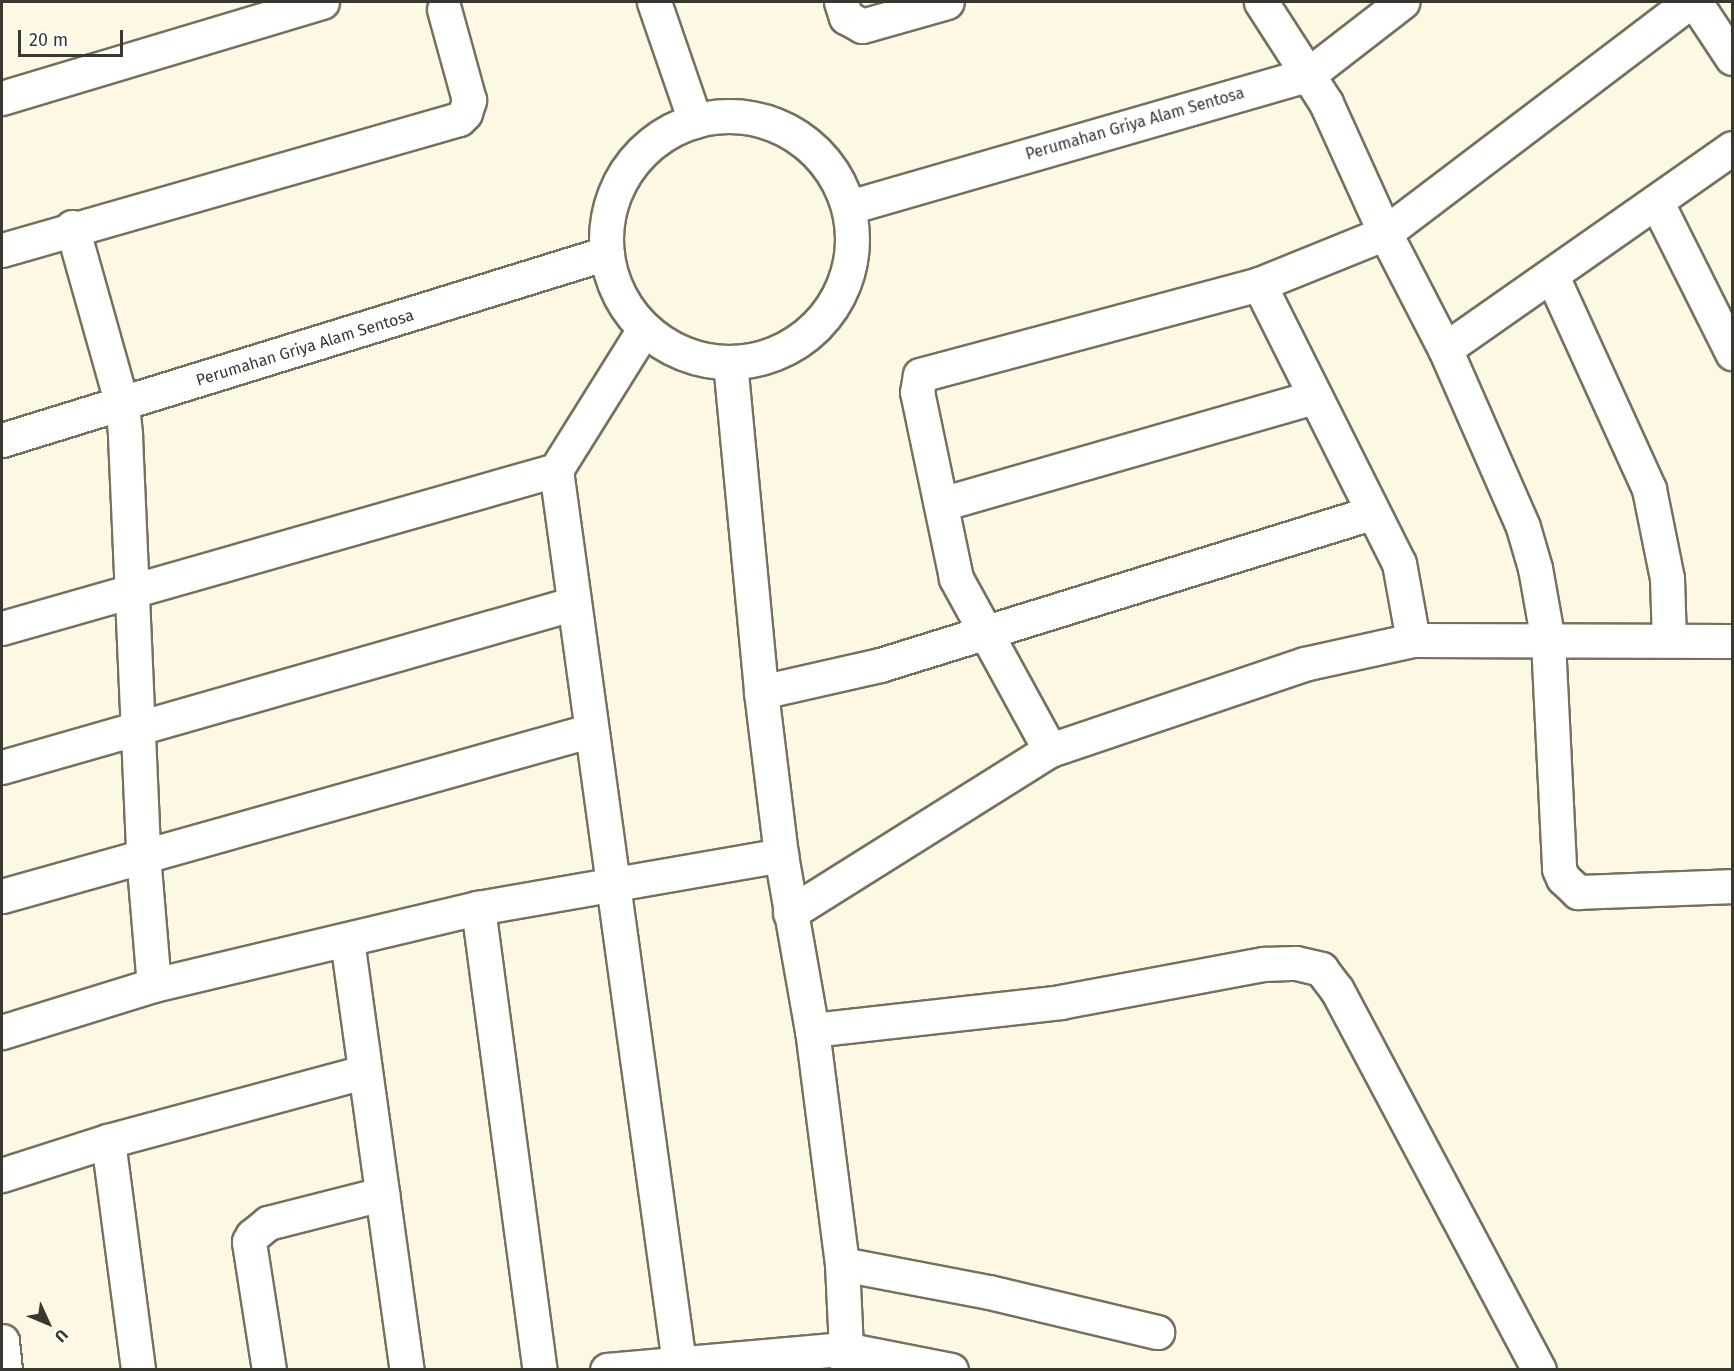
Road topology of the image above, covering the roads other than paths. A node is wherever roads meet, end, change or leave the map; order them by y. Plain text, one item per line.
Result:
1 (654, 2) edge
2 (841, 2) edge
3 (947, 2) edge
4 (1261, 2) edge
5 (1402, 2) edge
6 (1689, 2) edge
7 (1695, 2) edge
8 (309, 3) edge
9 (444, 9) dead end
10 (1732, 58) edge
11 (1309, 74) junction
12 (2, 98) edge
13 (695, 121) junction
14 (1732, 148) edge
15 (1657, 203) junction
16 (849, 207) junction
17 (72, 227) junction
18 (1385, 233) junction
19 (2, 250) edge
20 (607, 253) junction
21 (1552, 276) junction
22 (1259, 284) junction
23 (644, 328) junction
24 (1444, 349) junction
25 (1732, 353) edge
26 (730, 362) junction
27 (1315, 397) junction
28 (122, 405) junction
29 (2, 440) edge
30 (556, 470) junction
31 (941, 504) junction
32 (1371, 513) junction
33 (131, 589) junction
34 (572, 604) junction
35 (2, 628) edge
36 (984, 631) junction
37 (1413, 640) junction
38 (1670, 640) junction
39 (1548, 641) junction
40 (1732, 641) edge
41 (761, 692) junction
42 (139, 727) junction
43 (590, 731) junction
44 (1050, 750) junction
45 (2, 767) edge
46 (143, 855) junction
47 (781, 855) junction
48 (615, 885) junction
49 (1732, 886) edge
50 (2, 896) edge
51 (478, 908) junction
52 (790, 913) junction
53 (347, 940) junction
54 (154, 986) junction
55 (812, 1030) junction
56 (2, 1032) edge
57 (364, 1072) junction
58 (108, 1141) junction
59 (2, 1175) edge
60 (382, 1194) junction
61 (842, 1264) junction
62 (1157, 1332) dead end
63 (2, 1341) edge
64 (846, 1359) edge
65 (680, 1365) edge
66 (5, 1370) edge
67 (138, 1370) edge
68 (269, 1370) edge
69 (406, 1370) edge
70 (540, 1370) edge
71 (607, 1370) edge
72 (951, 1370) edge
73 (1539, 1370) edge

1 - 13 street
2 - 3 street
4 - 11 street
5 - 11 street, Perumahan Griya Alam Sentosa
6 - 18 street
7 - 10 street
8 - 12 street
9 - 17 street
11 - 16 street, Perumahan Griya Alam Sentosa
11 - 18 street
13 - 16 street
13 - 20 street
14 - 15 street
15 - 21 street
15 - 25 street
16 - 26 street
17 - 19 street
17 - 28 street
18 - 22 street
18 - 24 street
20 - 23 street
20 - 28 street, Perumahan Griya Alam Sentosa
21 - 24 street
21 - 38 street
22 - 27 street
22 - 31 street
23 - 26 street
23 - 30 street
24 - 39 street
26 - 41 street
27 - 31 street
27 - 32 street
28 - 29 street, Perumahan Griya Alam Sentosa
28 - 33 street
30 - 33 street
30 - 34 street
31 - 36 street
32 - 36 street
32 - 37 street
33 - 35 street
33 - 42 street
34 - 42 street
34 - 43 street
36 - 41 street
36 - 44 street
37 - 39 street
37 - 44 street
38 - 39 street
38 - 40 street
39 - 49 street
41 - 47 street
42 - 45 street
42 - 46 street
43 - 46 street
43 - 48 street
44 - 52 street
46 - 50 street
46 - 54 street
47 - 48 street
47 - 52 street
48 - 51 street
48 - 65 street
51 - 53 street
51 - 70 street
52 - 55 street
53 - 54 street
53 - 57 street
54 - 56 street
55 - 61 street
55 - 73 street
57 - 58 street
57 - 60 street
58 - 59 street
58 - 67 street
60 - 68 street
60 - 69 street
61 - 62 street
61 - 64 street
63 - 66 street
64 - 65 street
64 - 72 street
65 - 71 street

